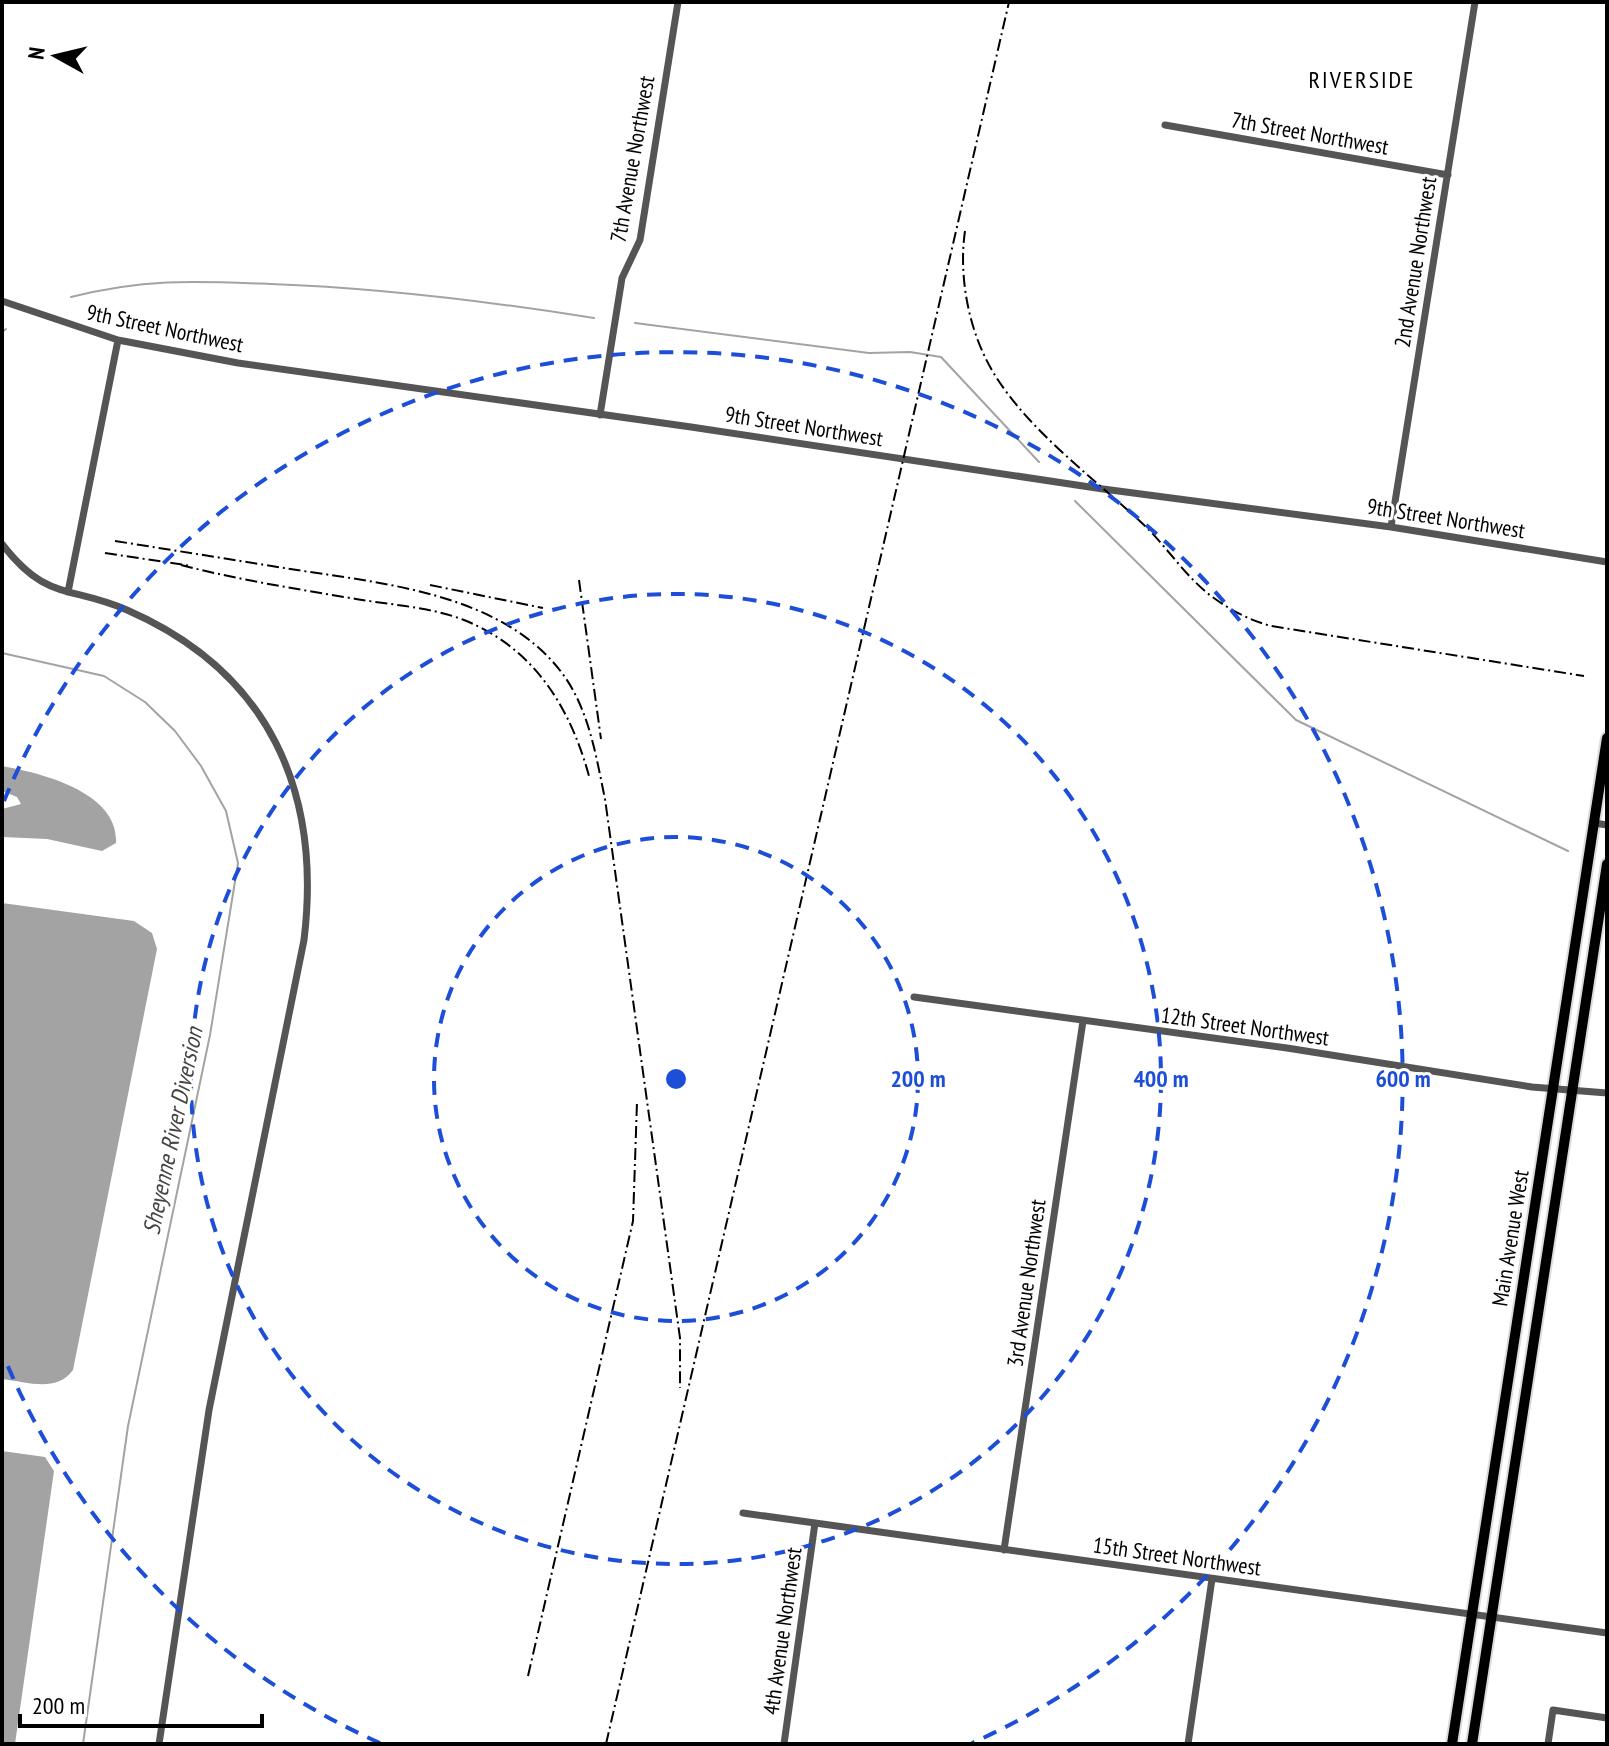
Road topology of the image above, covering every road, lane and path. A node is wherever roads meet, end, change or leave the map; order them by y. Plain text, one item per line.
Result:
1 (678, 2) edge
2 (1475, 2) edge
3 (1165, 125) dead end
4 (1448, 175) junction
5 (2, 301) edge
6 (118, 340) junction
7 (600, 415) junction
8 (1391, 527) junction
9 (2, 544) edge
10 (1607, 562) edge
11 (68, 592) junction
12 (1607, 738) edge
13 (1594, 823) junction
14 (1607, 825) edge
15 (1607, 864) edge
16 (914, 997) dead end
17 (1083, 1021) junction
18 (1554, 1090) junction
19 (1572, 1090) junction
20 (1607, 1093) edge
21 (743, 1513) dead end
22 (815, 1523) junction
23 (1004, 1550) junction
24 (1212, 1579) junction
25 (1471, 1614) junction
26 (1490, 1617) junction
27 (1607, 1633) edge
28 (1607, 1718) edge
29 (159, 1744) edge
30 (784, 1744) edge
31 (1188, 1744) edge
32 (1452, 1744) edge
33 (1472, 1744) edge
34 (1548, 1744) edge

1 - 7 street, 7th Avenue Northwest
2 - 4 street, 2nd Avenue Northwest
3 - 4 street, 7th Street Northwest
4 - 8 street, 2nd Avenue Northwest
5 - 6 street, 9th Street Northwest
6 - 7 street, 9th Street Northwest
6 - 11 street
7 - 8 street, 9th Street Northwest
8 - 10 street, 9th Street Northwest
9 - 11 street
11 - 29 street
12 - 13 main road, Main Avenue West
13 - 14 street
13 - 18 main road, Main Avenue West
15 - 19 main road, Main Avenue West
16 - 17 street, 12th Street Northwest
17 - 18 street, 12th Street Northwest
17 - 23 street, 3rd Avenue Northwest
18 - 19 street, 12th Street Northwest
18 - 25 main road, Main Avenue West
19 - 20 street, 12th Street Northwest
19 - 26 main road, Main Avenue West
21 - 22 street, 15th Street Northwest
22 - 23 street, 15th Street Northwest
22 - 30 street, 4th Avenue Northwest
23 - 24 street, 15th Street Northwest
24 - 25 street, 15th Street Northwest
24 - 31 street
25 - 26 street, 15th Street Northwest
25 - 32 main road, Main Avenue West
26 - 27 street, 15th Street Northwest
26 - 33 main road, Main Avenue West
28 - 34 street

